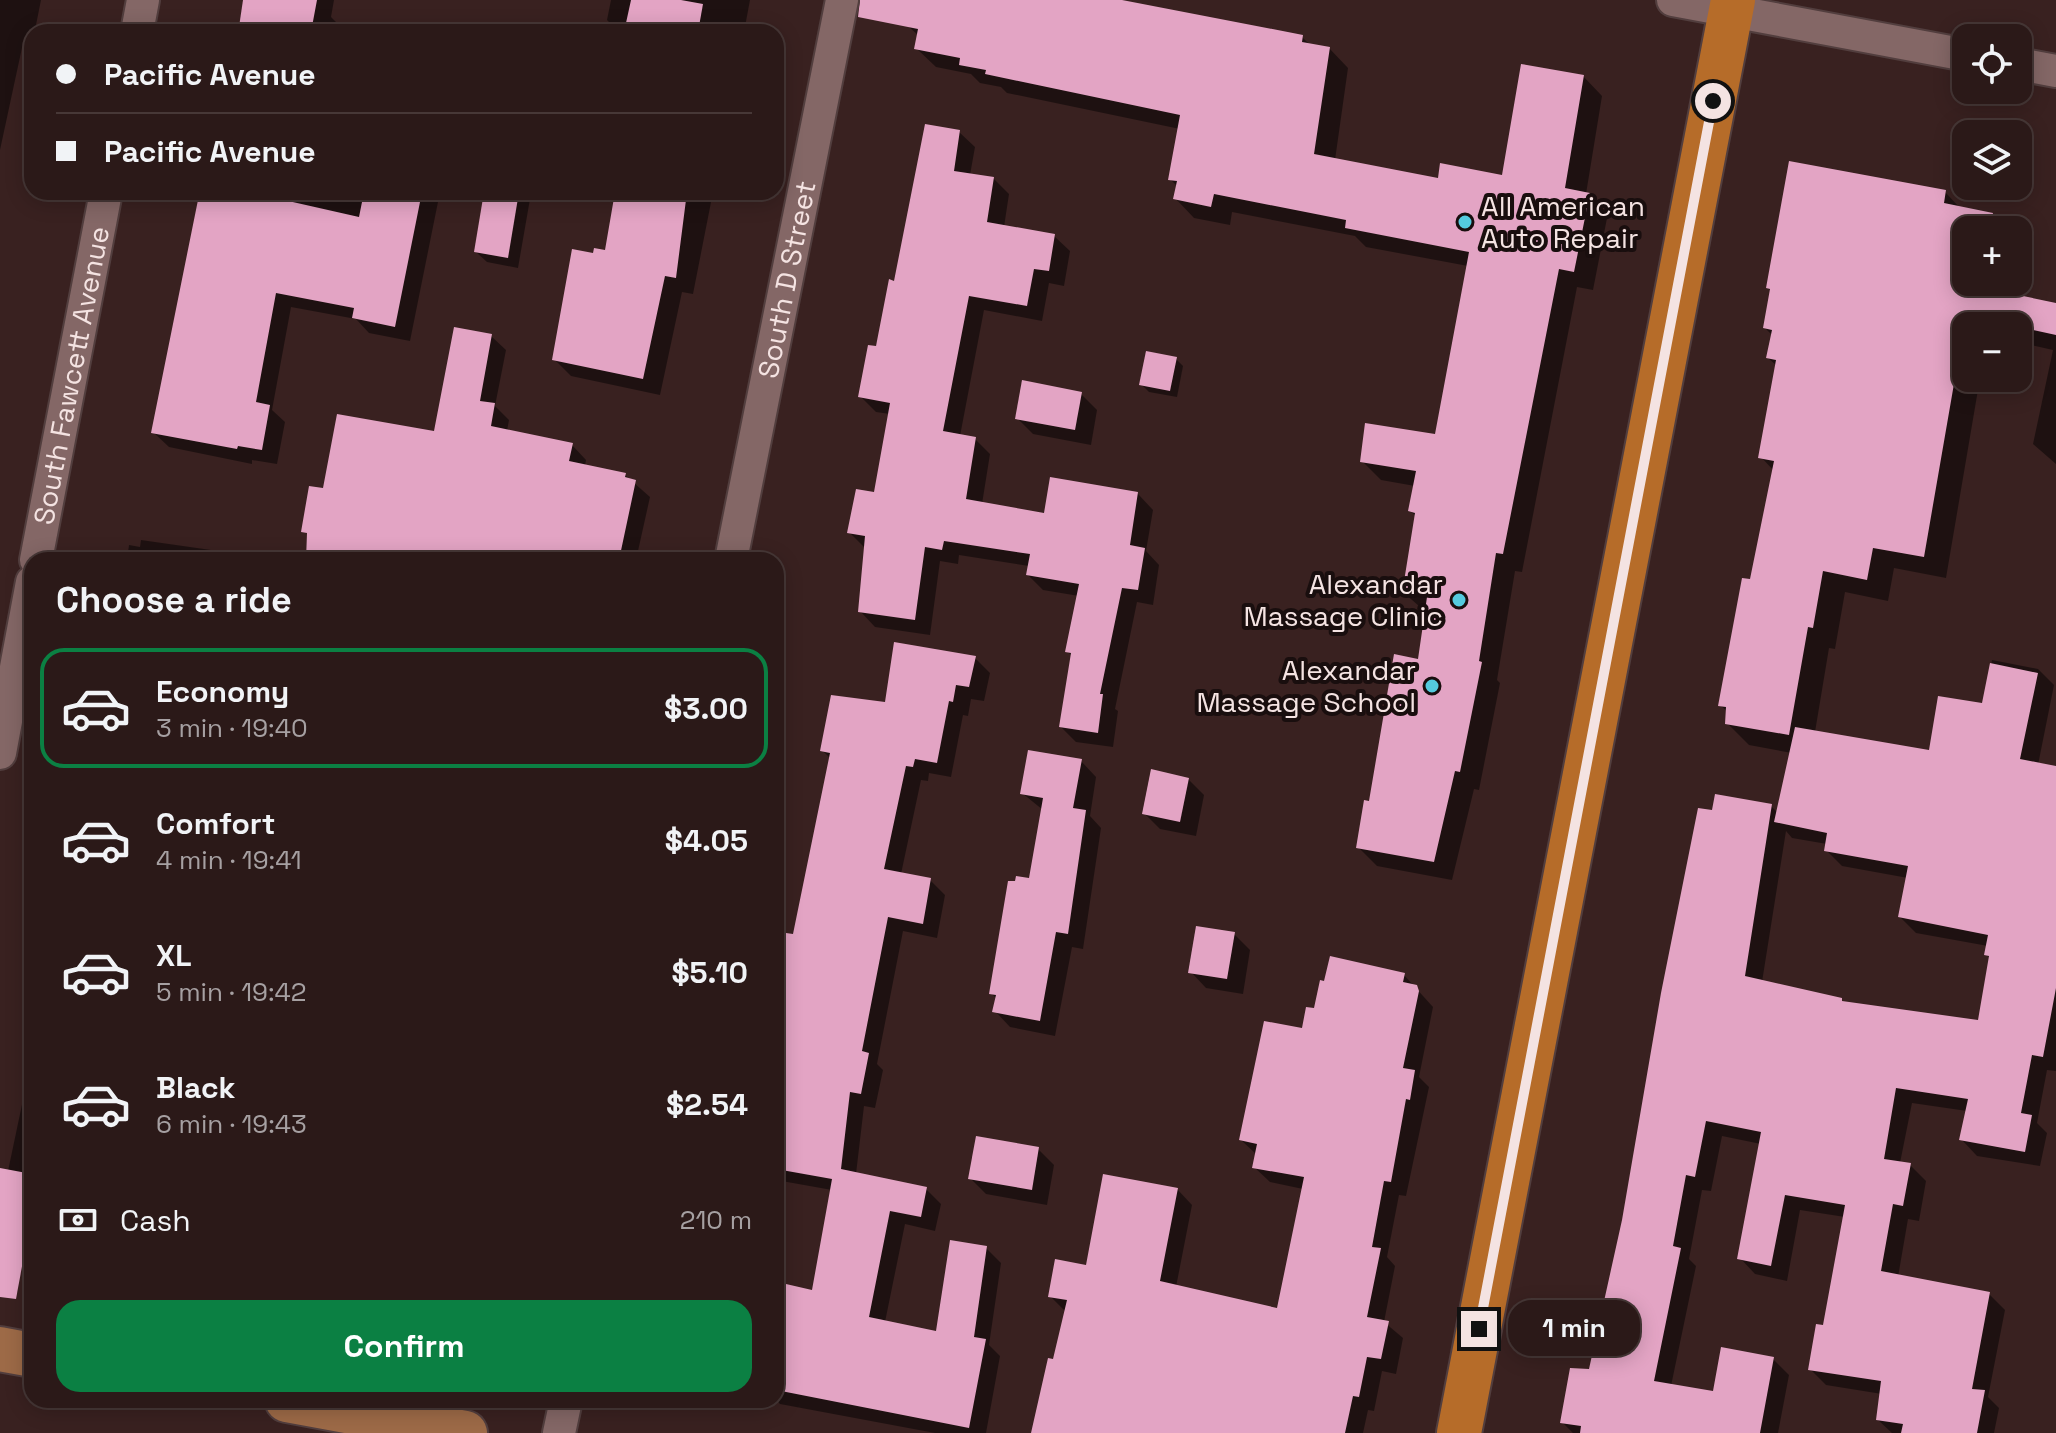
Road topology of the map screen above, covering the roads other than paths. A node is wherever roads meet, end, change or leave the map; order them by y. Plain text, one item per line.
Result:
1 (143, 0) edge
2 (842, 0) edge
3 (1673, 0) edge
4 (1732, 5) edge
5 (138, 24) edge
6 (1952, 52) edge
7 (2032, 67) edge
8 (2056, 71) edge
9 (104, 200) edge
10 (38, 552) edge
11 (733, 552) edge
12 (24, 625) edge
13 (0, 753) edge
14 (0, 1349) edge
15 (24, 1354) edge
16 (330, 1408) edge
17 (564, 1408) edge
18 (465, 1433) edge
19 (559, 1433) edge
20 (1459, 1433) edge

1 - 5 street
2 - 11 street, South D Street
3 - 4 street
4 - 6 street
4 - 20 main road
7 - 8 street
9 - 10 street, South Fawcett Avenue
12 - 13 street
14 - 15 street
16 - 18 street
17 - 19 street

